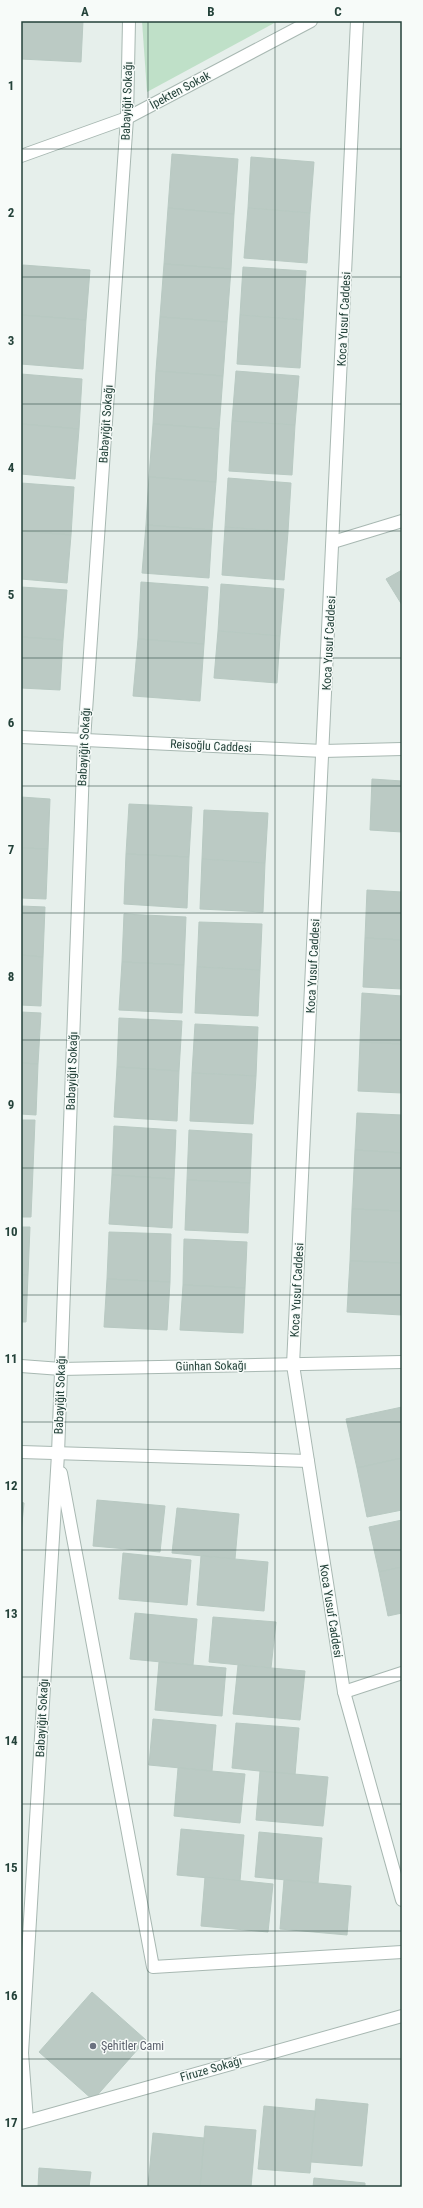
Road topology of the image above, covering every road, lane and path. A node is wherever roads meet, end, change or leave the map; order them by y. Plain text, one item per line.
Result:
1 (129, 21) edge
2 (311, 21) edge
3 (357, 21) edge
4 (127, 118) junction
5 (21, 156) edge
6 (402, 521) edge
7 (333, 542) junction
8 (21, 737) edge
9 (84, 740) junction
10 (402, 749) edge
11 (324, 751) junction
12 (402, 1362) edge
13 (293, 1365) junction
14 (21, 1366) edge
15 (61, 1369) junction
16 (21, 1452) edge
17 (58, 1454) junction
18 (308, 1461) junction
19 (402, 1673) edge
20 (344, 1692) junction
21 (402, 1900) edge
22 (402, 1952) edge
23 (402, 2016) edge
24 (22, 2053) edge
25 (24, 2122) edge

1 - 4 street, Babayiğit Sokağı
2 - 4 street, İpekten Sokak
3 - 7 street, Koca Yusuf Caddesi
4 - 5 street, İpekten Sokak
4 - 9 street, Babayiğit Sokağı
6 - 7 street
7 - 11 street, Koca Yusuf Caddesi
8 - 9 street, Reisoğlu Caddesi
9 - 11 street, Reisoğlu Caddesi
9 - 15 street, Babayiğit Sokağı
10 - 11 street, Reisoğlu Caddesi
11 - 13 street, Koca Yusuf Caddesi
12 - 13 street, Günhan Sokağı
13 - 15 street, Günhan Sokağı
13 - 18 street, Koca Yusuf Caddesi
14 - 15 street, Günhan Sokağı
15 - 17 street, Babayiğit Sokağı
16 - 17 street
17 - 18 street
17 - 22 street
17 - 24 street, Babayiğit Sokağı
18 - 20 street, Koca Yusuf Caddesi
19 - 20 street
20 - 21 street, Koca Yusuf Caddesi
23 - 25 street, Firuze Sokağı
24 - 25 street, Babayiğit Sokağı

